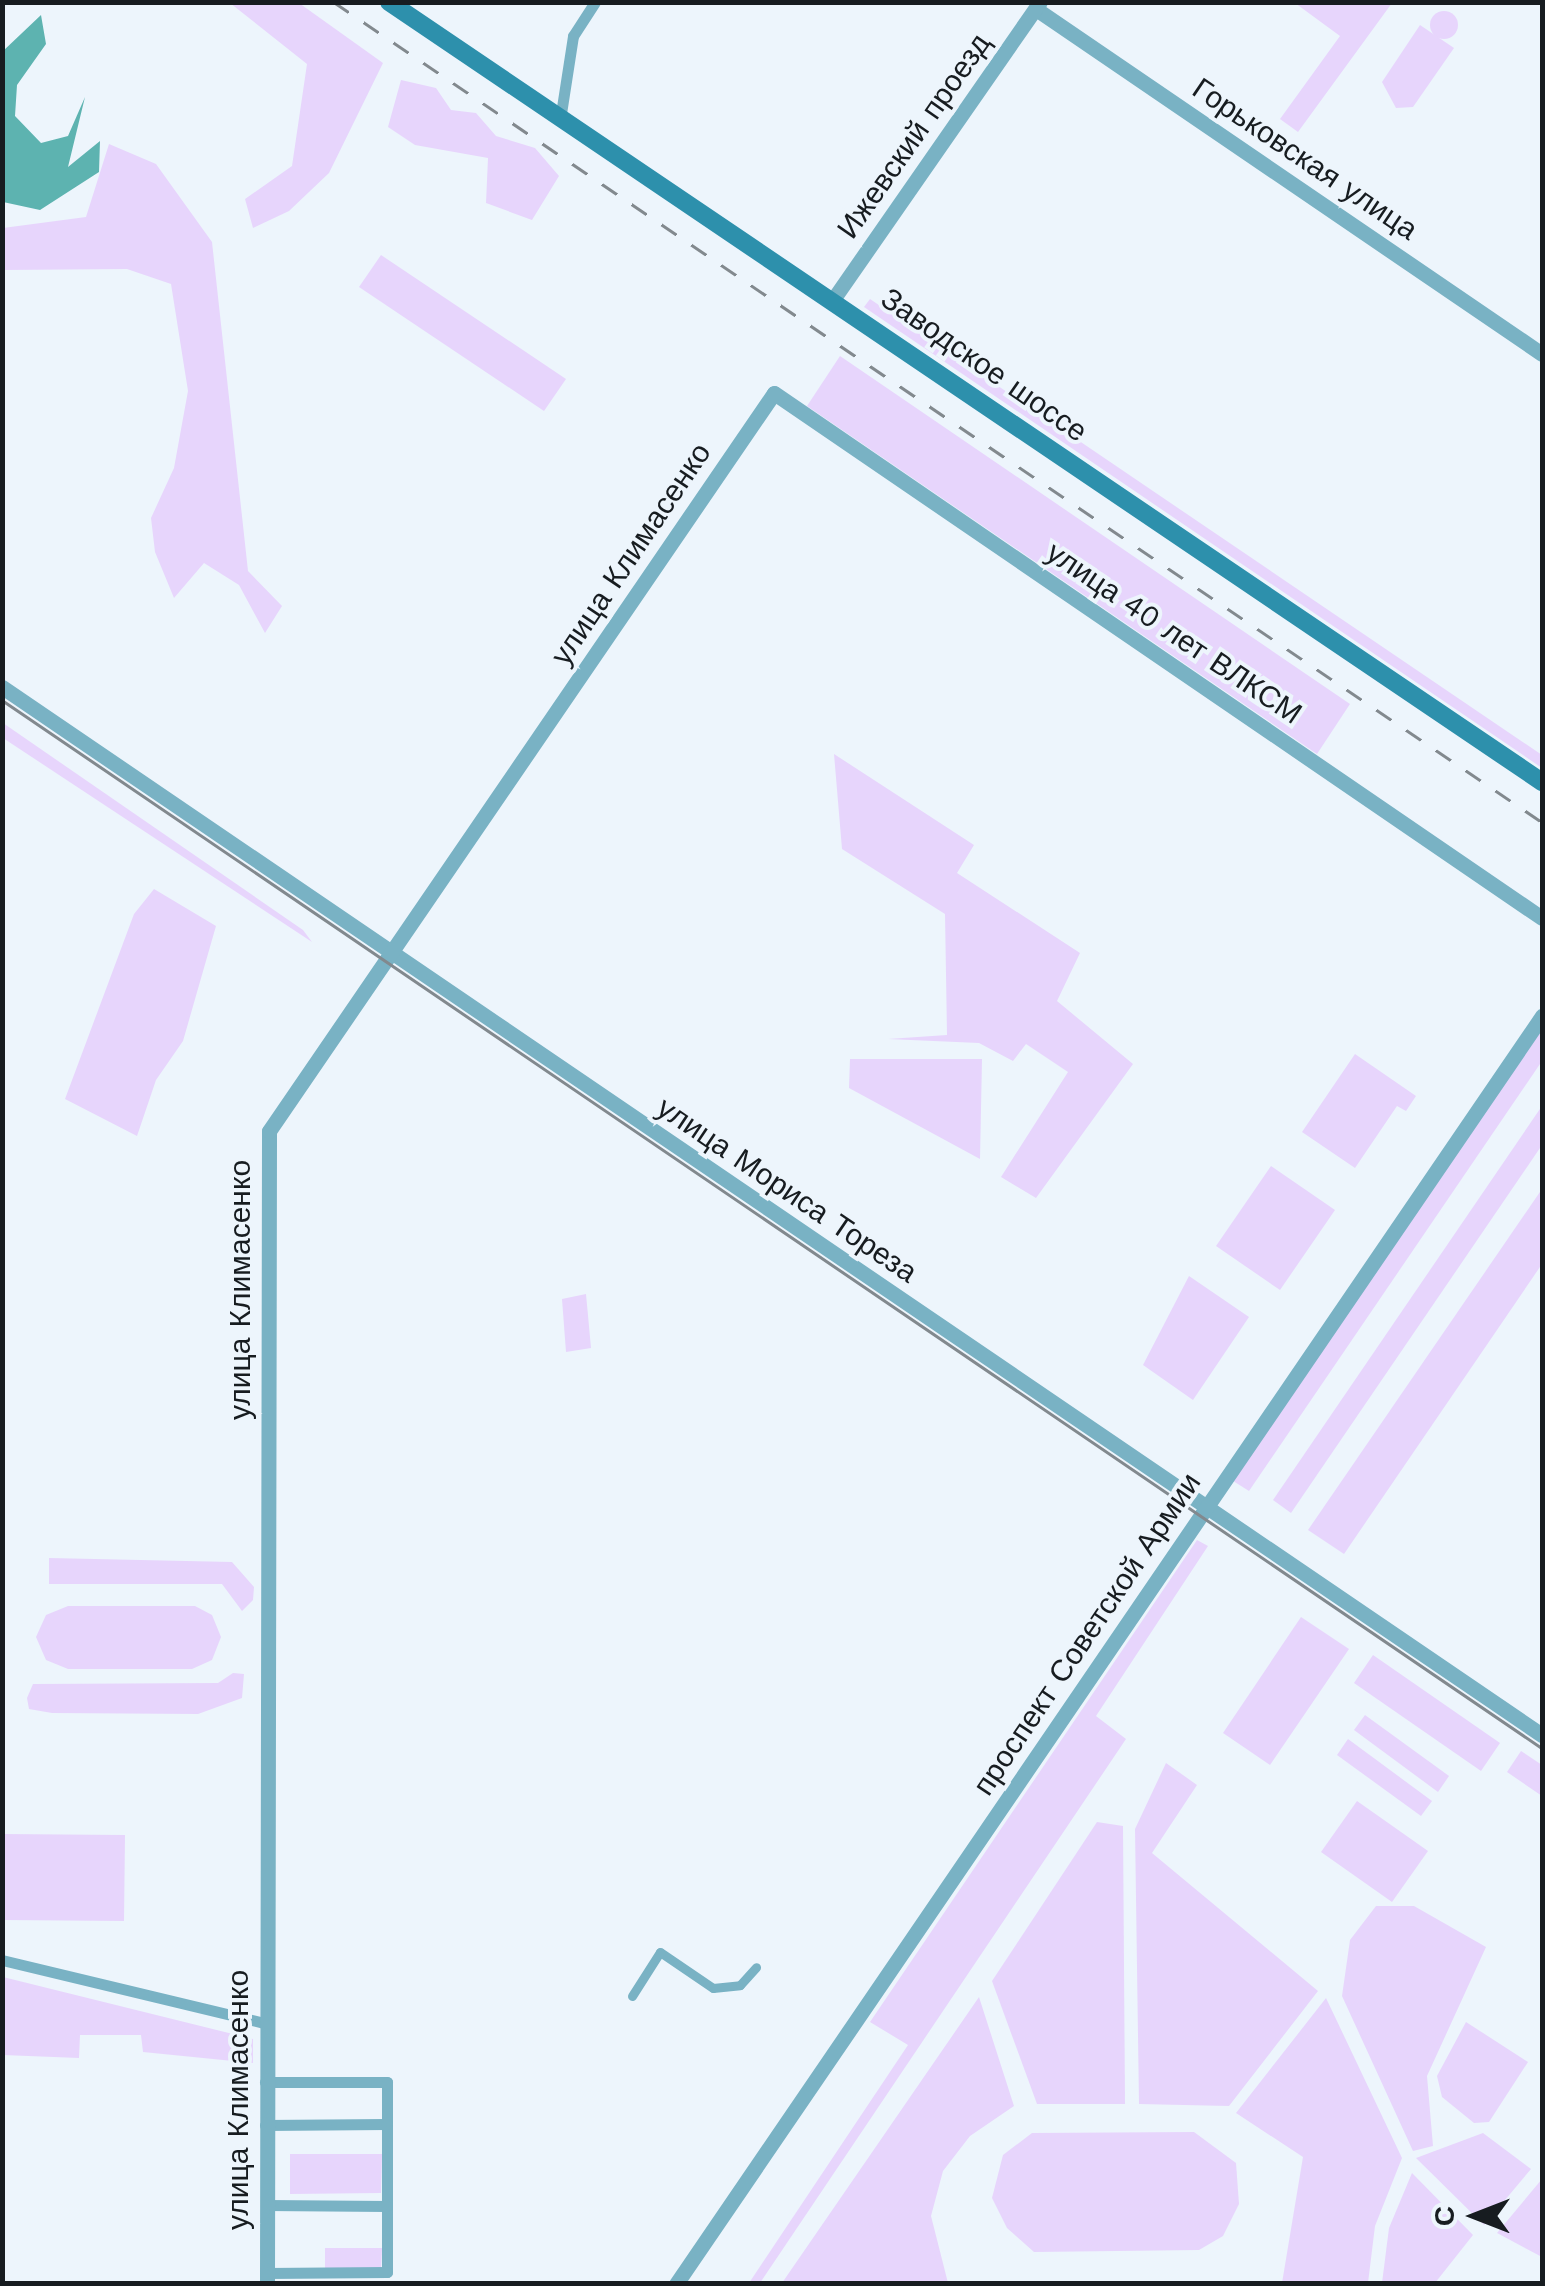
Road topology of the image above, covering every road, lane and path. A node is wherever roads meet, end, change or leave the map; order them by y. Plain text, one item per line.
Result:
1 (389, 2) edge
2 (595, 2) edge
3 (1038, 6) edge
4 (560, 121) junction
5 (832, 301) junction
6 (1542, 354) edge
7 (774, 393) joint
8 (2, 687) edge
9 (1542, 782) edge
10 (1542, 918) edge
11 (388, 952) junction
12 (1542, 1016) edge
13 (1208, 1506) junction
14 (1542, 1735) edge
15 (2, 1960) edge
16 (756, 1967) dead end
17 (632, 1996) dead end
18 (265, 2023) junction
19 (265, 2082) junction
20 (387, 2124) junction
21 (265, 2125) junction
22 (266, 2206) junction
23 (387, 2206) junction
24 (266, 2278) edge
25 (676, 2284) edge

1 - 4 main road, Заводское шоссе
2 - 4 street
3 - 5 street, Ижевский проезд
3 - 6 street, Горьковская улица
4 - 5 main road, Заводское шоссе
5 - 9 main road, Заводское шоссе
7 - 10 street, улица 40 лет ВЛКСМ
7 - 11 street, улица Климасенко
8 - 11 street, улица Мориса Тореза
11 - 13 street, улица Мориса Тореза
11 - 18 street, улица Климасенко
12 - 13 street, проспект Советской Армии
13 - 14 street, улица Мориса Тореза
13 - 25 street, проспект Советской Армии
15 - 18 street
16 - 17 street
18 - 19 street, улица Климасенко
19 - 20 street
19 - 21 street, улица Климасенко
20 - 21 street
20 - 23 street
21 - 22 street, улица Климасенко
22 - 23 street
22 - 24 street, улица Климасенко
23 - 24 street

